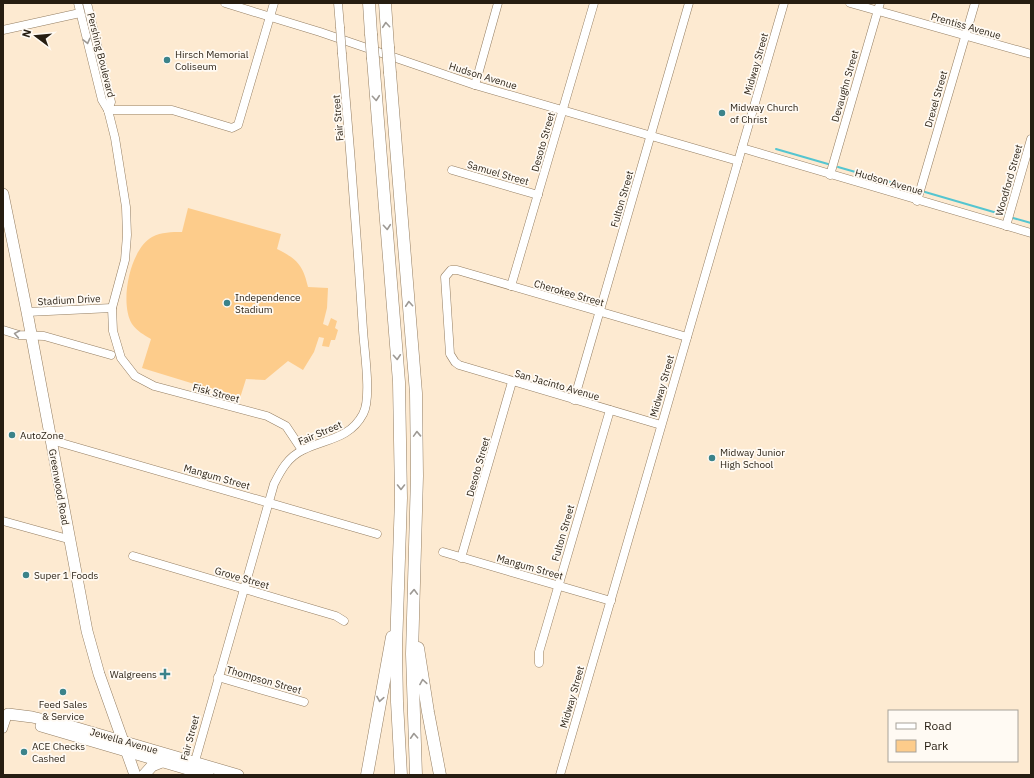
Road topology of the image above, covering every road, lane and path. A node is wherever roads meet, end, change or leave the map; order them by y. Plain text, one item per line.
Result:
1 (78, 3) edge
2 (87, 3) edge
3 (225, 3) edge
4 (274, 3) edge
5 (338, 3) edge
6 (369, 3) edge
7 (385, 3) edge
8 (498, 3) edge
9 (594, 3) edge
10 (689, 3) edge
11 (784, 3) edge
12 (850, 3) edge
13 (975, 3) edge
14 (878, 7) edge
15 (80, 13) junction
16 (270, 17) junction
17 (3, 30) edge
18 (965, 36) junction
19 (1031, 54) edge
20 (475, 85) junction
21 (108, 110) junction
22 (562, 110) junction
23 (651, 136) junction
24 (1031, 139) edge
25 (742, 148) junction
26 (738, 160) junction
27 (452, 170) dead end
28 (830, 175) junction
29 (3, 194) edge
30 (538, 195) junction
31 (917, 201) junction
32 (1006, 226) junction
33 (1031, 233) edge
34 (511, 286) junction
35 (112, 308) junction
36 (27, 312) junction
37 (599, 312) junction
38 (3, 330) edge
39 (31, 334) junction
40 (687, 337) junction
41 (111, 355) dead end
42 (121, 358) joint
43 (451, 358) joint
44 (512, 382) junction
45 (574, 400) junction
46 (610, 410) junction
47 (661, 425) junction
48 (51, 440) junction
49 (302, 450) junction
50 (268, 502) junction
51 (3, 521) edge
52 (377, 534) dead end
53 (68, 538) junction
54 (443, 552) dead end
55 (134, 556) dead end
56 (461, 558) junction
57 (558, 586) junction
58 (242, 589) junction
59 (611, 601) junction
60 (413, 614) junction
61 (396, 620) junction
62 (344, 621) dead end
63 (539, 663) dead end
64 (218, 677) junction
65 (304, 702) dead end
66 (5, 713) edge
67 (3, 729) edge
68 (122, 740) junction
69 (126, 751) junction
70 (162, 762) junction
71 (193, 766) junction
72 (135, 775) edge
73 (144, 775) edge
74 (208, 775) edge
75 (238, 775) edge
76 (367, 775) edge
77 (401, 775) edge
78 (416, 775) edge
79 (440, 775) edge
80 (560, 775) edge

1 - 15 street, Pershing Boulevard
2 - 21 street, Pershing Boulevard
3 - 16 street, Hudson Avenue
4 - 16 street
5 - 49 street, Fair Street, bridge
6 -> 61 highway, bridge
60 -> 7 highway, bridge
8 - 20 street
9 - 22 street, Desoto Street
10 - 23 street, Fulton Street
11 - 25 street, Midway Street
12 - 14 street, Prentiss Avenue
13 - 18 street, Drexel Street
14 - 18 street, Prentiss Avenue
14 - 28 street, Devaughn Street
15 - 17 street
15 -> 21 street, Pershing Boulevard
16 - 20 street, Hudson Avenue
16 - 21 street
18 - 19 street, Prentiss Avenue
18 - 31 street, Drexel Street
20 - 22 street, Hudson Avenue
21 - 35 street, Pershing Boulevard
22 - 23 street, Hudson Avenue
22 - 30 street, Desoto Street
23 - 26 street, Hudson Avenue
23 - 37 street, Fulton Street
24 - 32 street, Woodford Street
25 - 26 street, Midway Street
25 - 28 street, Hudson Avenue
26 - 40 street, Midway Street
27 - 30 street, Samuel Street
28 - 31 street, Hudson Avenue
29 - 36 main road, Greenwood Road
30 - 34 street, Desoto Street
31 - 32 street, Hudson Avenue
32 - 33 street, Hudson Avenue
34 - 37 street, Cherokee Street
34 - 43 street, Cherokee Street
35 - 36 street, Stadium Drive
35 - 42 street, Pershing Boulevard
36 - 39 main road, Greenwood Road
37 - 40 street, Cherokee Street
37 - 45 street, Fulton Street
39 -> 38 street
39 - 41 street
39 - 48 main road, Greenwood Road
40 - 47 street, Midway Street
42 - 49 street, Fisk Street
43 - 44 street, San Jacinto Avenue
44 - 45 street, San Jacinto Avenue
44 - 56 street, Desoto Street
45 - 46 street, San Jacinto Avenue
46 - 47 street, San Jacinto Avenue
46 - 57 street, Fulton Street
47 - 59 street, Midway Street
48 - 50 street, Mangum Street
48 - 53 main road, Greenwood Road
49 - 50 street, Fair Street
50 - 52 street, Mangum Street
50 - 58 street, Fair Street
51 - 53 street
53 - 68 main road, Greenwood Road
54 - 56 street, Mangum Street
55 - 58 street, Grove Street
56 - 57 street, Mangum Street
57 - 59 street, Mangum Street
57 - 63 street, Fulton Street
58 - 62 street, Grove Street
58 - 64 street, Fair Street
59 - 80 street, Midway Street
78 -> 60 highway
79 -> 60 highway
61 -> 76 highway
61 - 77 highway
64 - 65 street, Thompson Street
64 - 71 street, Fair Street
66 - 67 street
66 - 68 main road, Jewella Avenue
66 - 69 main road, Jewella Avenue
68 - 69 main road, Greenwood Road
68 - 71 main road, Jewella Avenue
69 - 70 main road, Jewella Avenue
69 - 72 main road, Greenwood Road
70 - 71 main road, Jewella Avenue
70 - 73 main road
71 - 74 main road, Jewella Avenue
71 - 75 main road, Jewella Avenue

